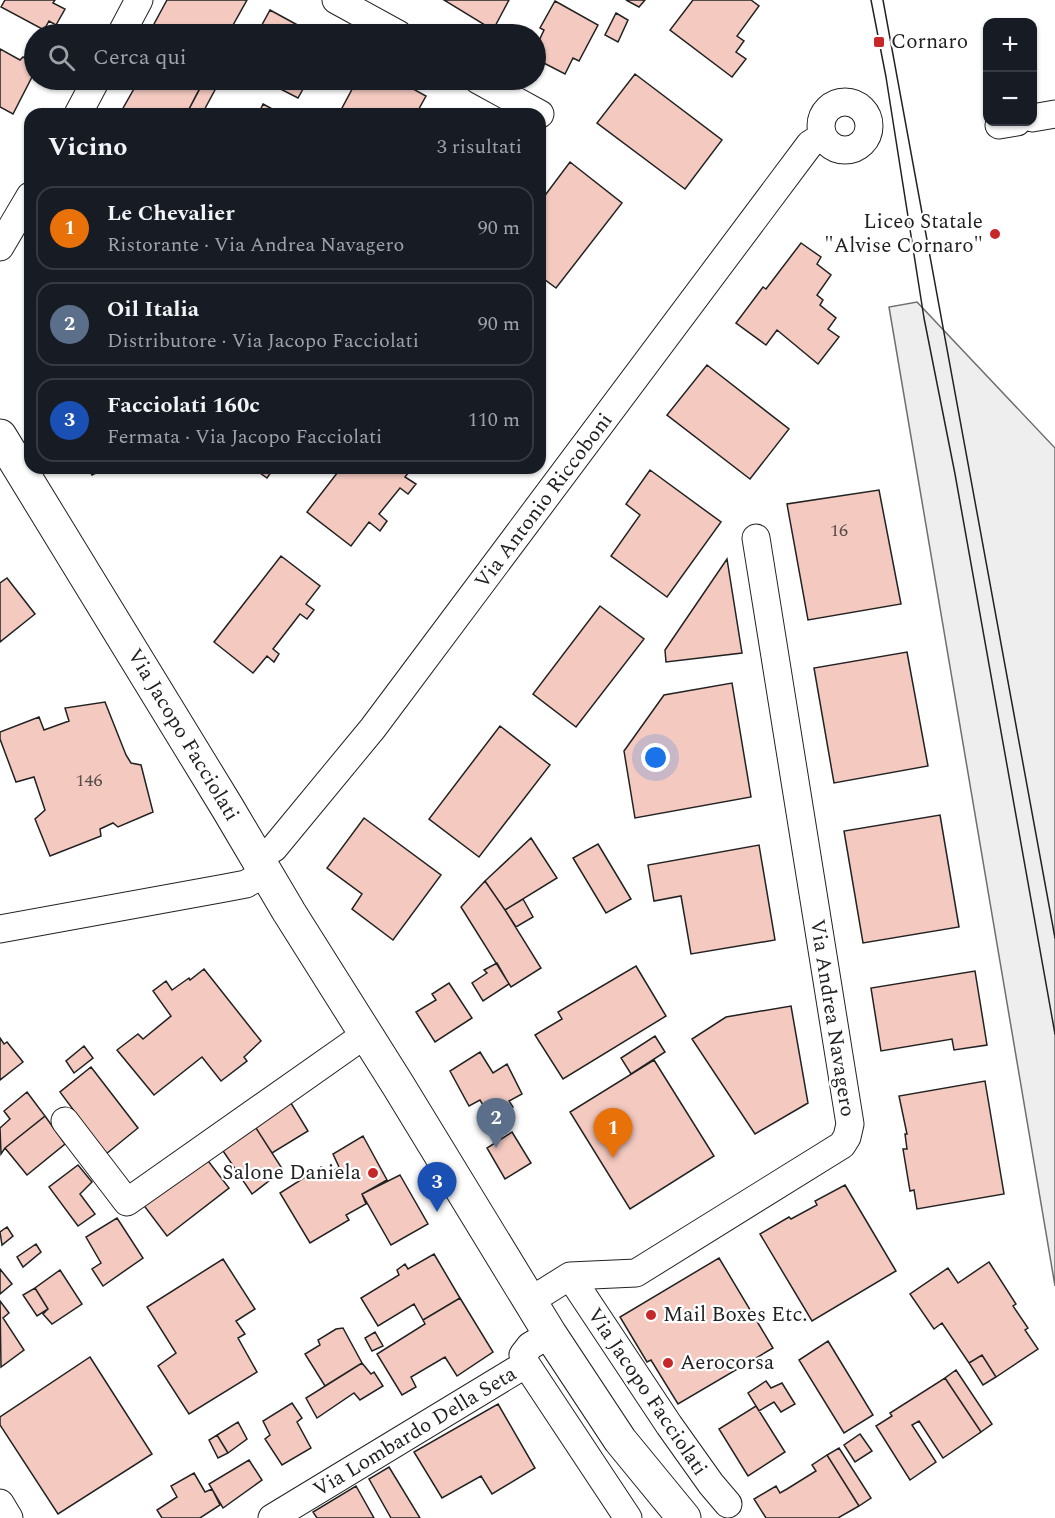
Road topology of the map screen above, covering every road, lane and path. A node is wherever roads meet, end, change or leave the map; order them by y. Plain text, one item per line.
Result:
1 (139, 0) edge
2 (336, 0) edge
3 (126, 24) edge
4 (380, 24) edge
5 (91, 90) edge
6 (496, 90) edge
7 (81, 108) edge
8 (528, 108) edge
9 (1055, 114) edge
10 (1037, 117) edge
11 (823, 136) dead end
12 (24, 206) edge
13 (0, 247) edge
14 (0, 436) edge
15 (756, 538) dead end
16 (261, 866) junction
17 (0, 929) edge
18 (366, 1034) junction
19 (65, 1121) dead end
20 (570, 1276) junction
21 (530, 1301) junction
22 (550, 1335) junction
23 (526, 1364) junction
24 (0, 1503) edge
25 (728, 1504) dead end
26 (9, 1518) edge
27 (272, 1518) edge
28 (628, 1518) edge
29 (684, 1518) edge

1 - 3 street
2 - 4 street
5 - 7 street
6 - 8 street
9 - 10 street
11 - 16 street, Via Antonio Riccoboni
12 - 13 street
14 - 16 main road, Via Jacopo Facciolati
15 - 20 street, Via Andrea Navagero
16 - 17 street, Via Antonio Riccoboni
16 - 18 main road, Via Jacopo Facciolati
18 - 19 street
18 - 21 main road, Via Jacopo Facciolati
20 - 21 street, Via Andrea Navagero
20 - 25 street, Via Jacopo Facciolati
21 - 22 main road, Via Jacopo Facciolati
22 - 23 street
22 - 29 main road, Via Jacopo Facciolati
23 - 27 street, Via Lombardo Della Seta
23 - 28 street
24 - 26 street

